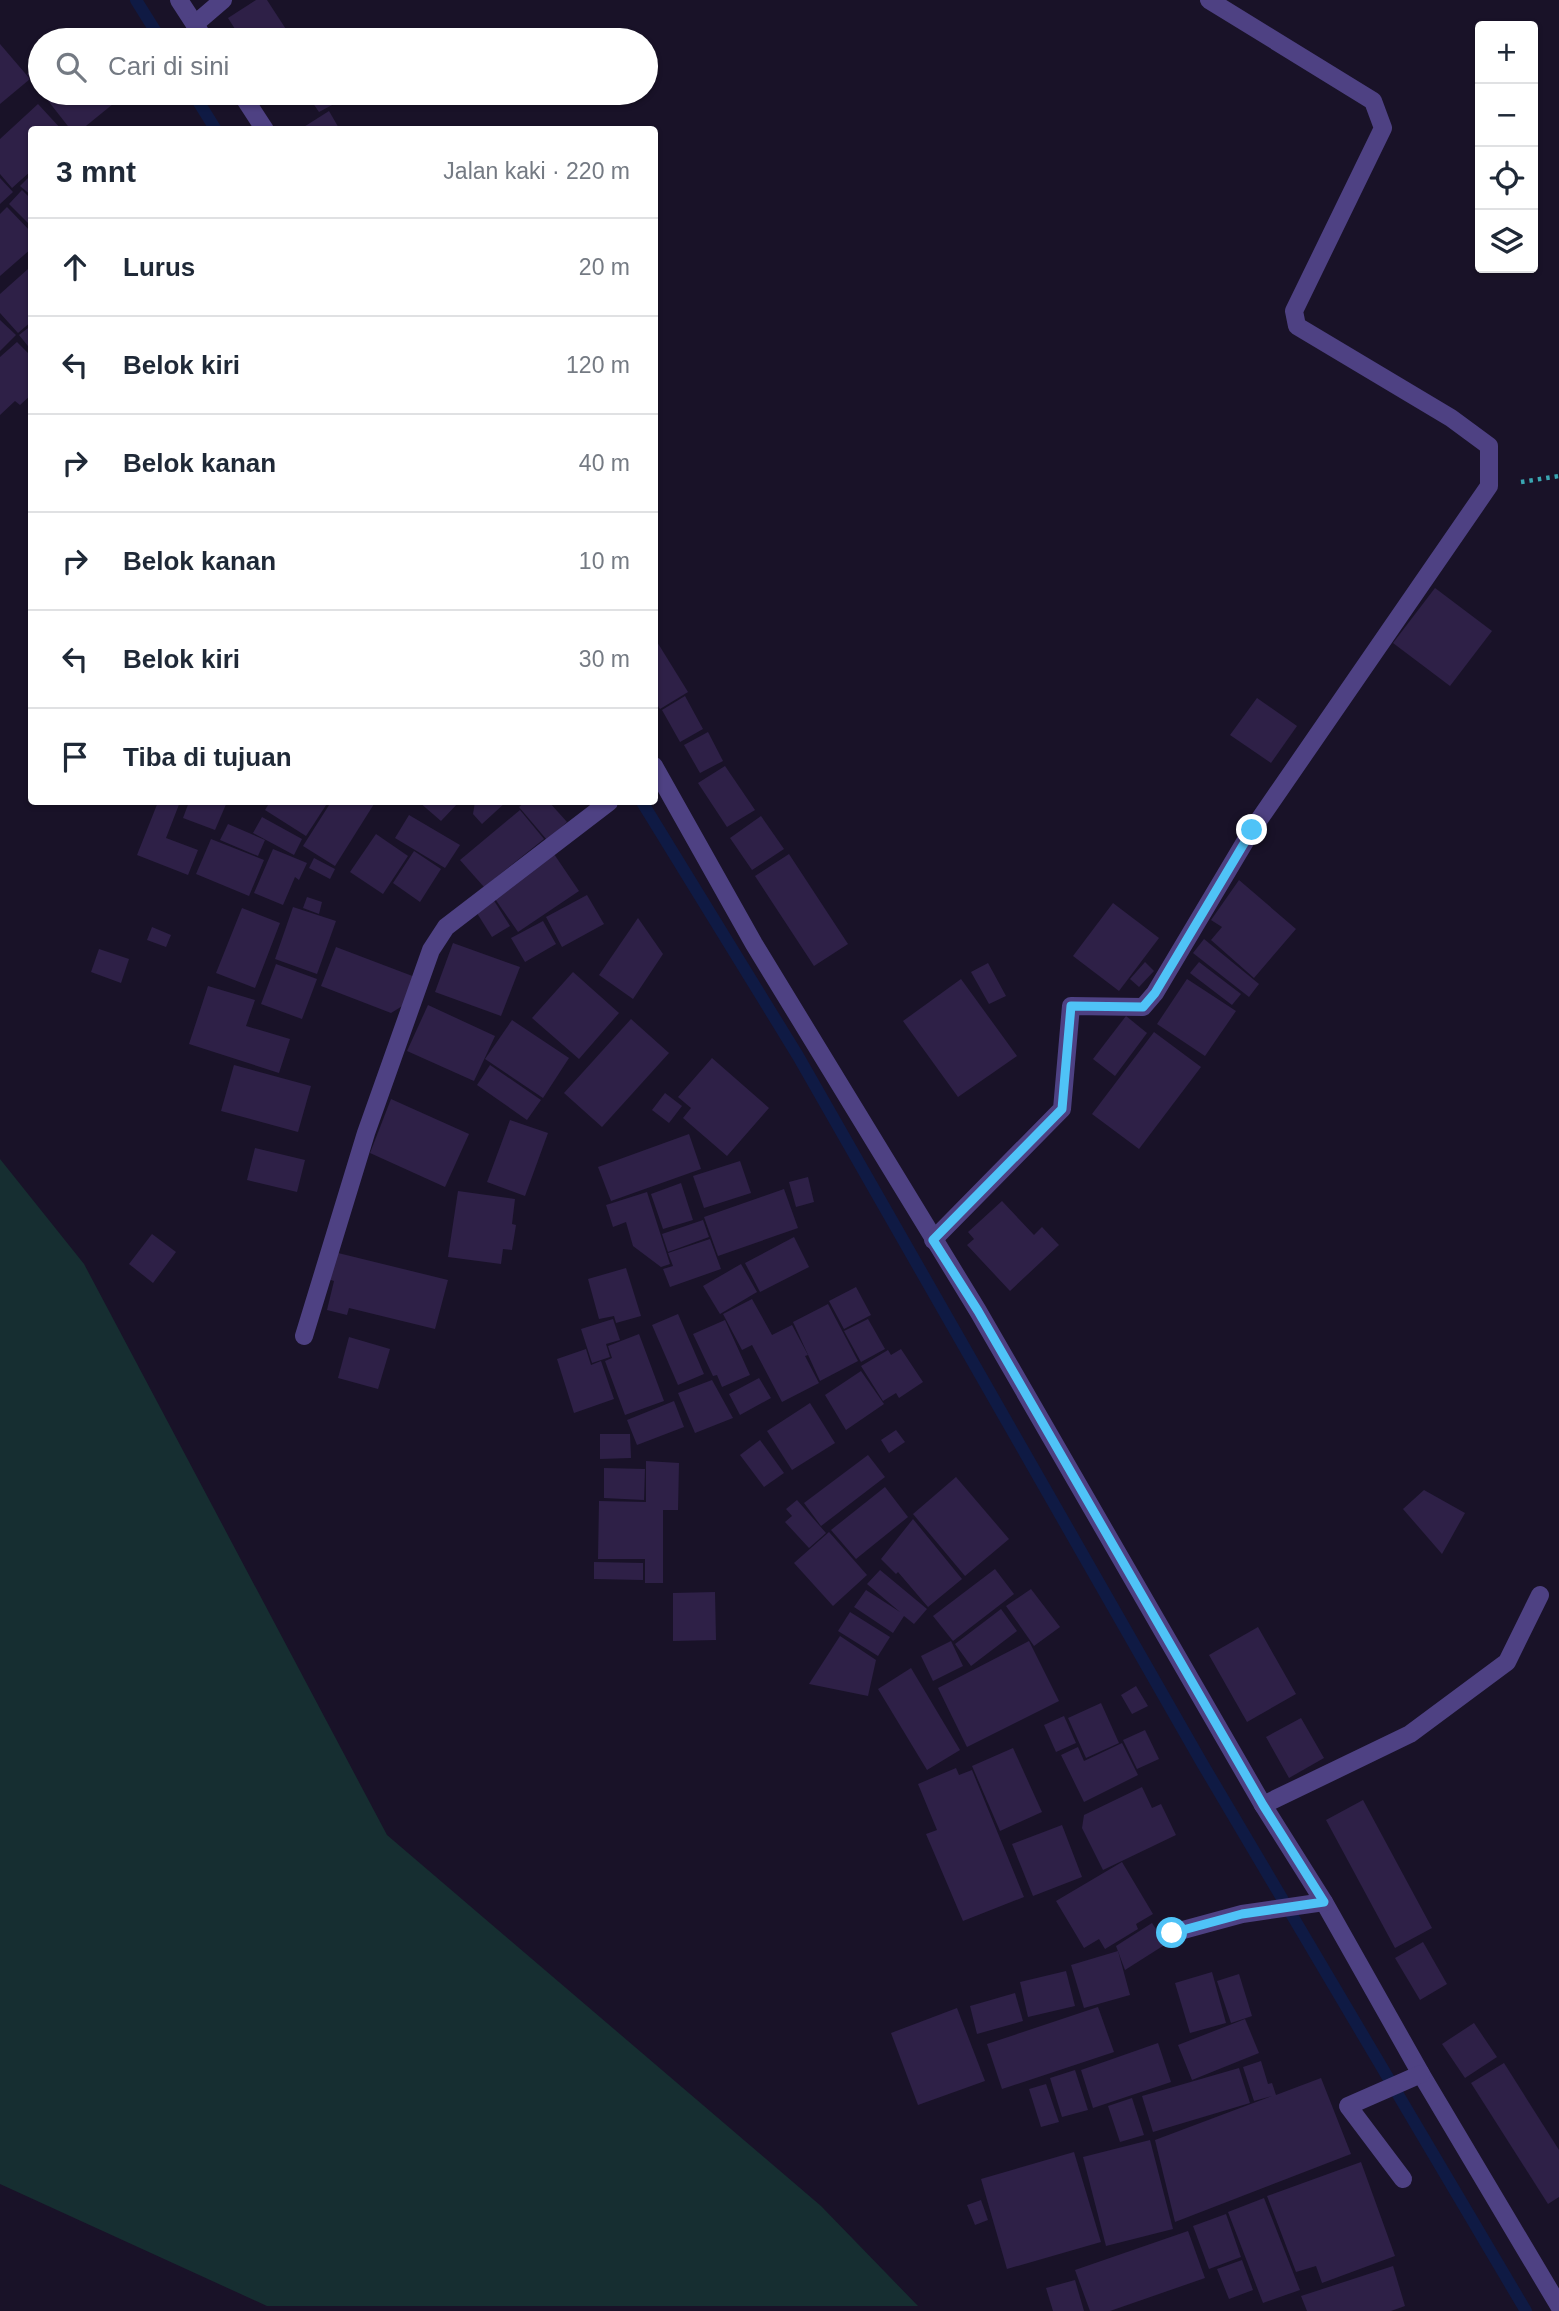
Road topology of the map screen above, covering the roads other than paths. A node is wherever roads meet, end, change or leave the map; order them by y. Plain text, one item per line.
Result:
1 (179, 0) edge
2 (223, 0) edge
3 (1209, 0) edge
4 (195, 24) junction
5 (198, 28) edge
6 (249, 105) edge
7 (262, 126) edge
8 (658, 774) edge
9 (605, 805) edge
10 (933, 1240) junction
11 (304, 1336) dead end
12 (1540, 1595) dead end
13 (1263, 1805) junction
14 (1315, 1904) junction
15 (1172, 1933) dead end
16 (1416, 2076) junction
17 (1403, 2179) dead end
18 (1559, 2306) edge

1 - 4 street
2 - 4 street
3 - 10 street
4 - 5 street
6 - 7 street
8 - 10 street
9 - 11 street
10 - 13 street
12 - 13 street
13 - 14 street
14 - 15 street
14 - 16 street
16 - 17 street
16 - 18 street

